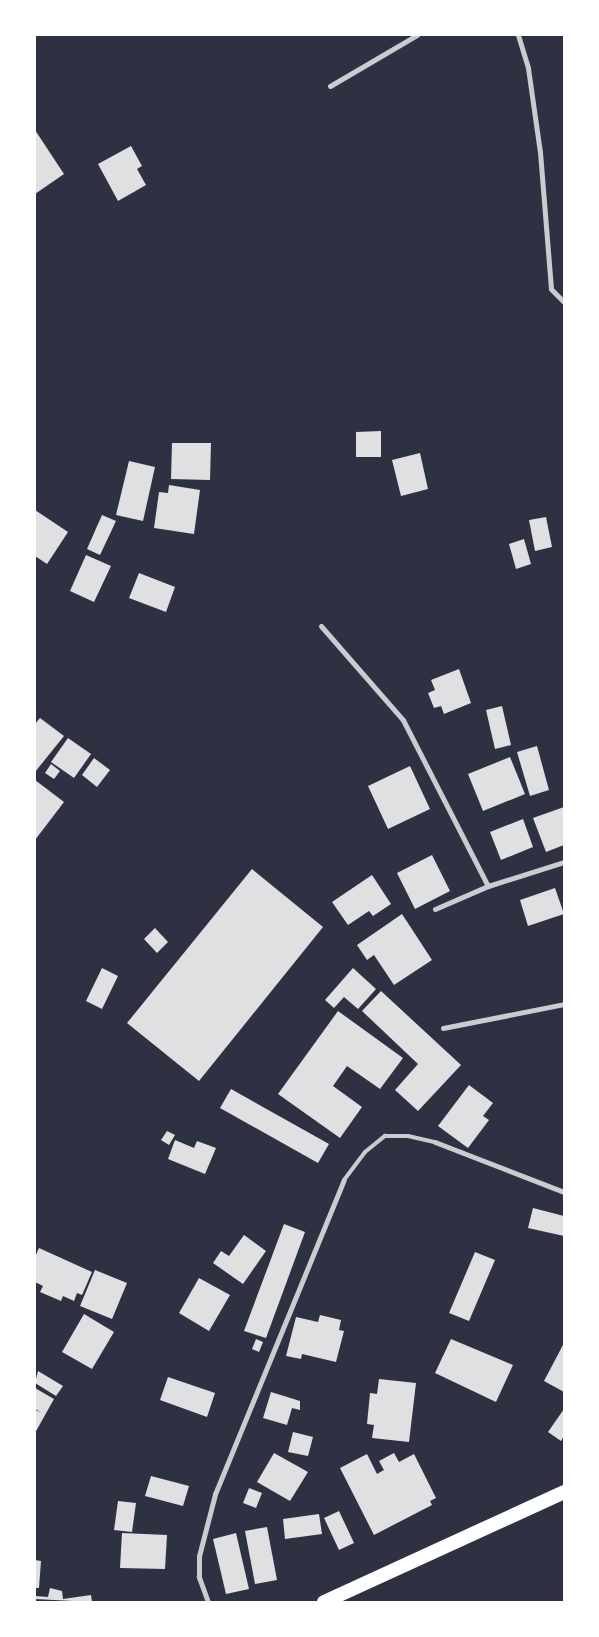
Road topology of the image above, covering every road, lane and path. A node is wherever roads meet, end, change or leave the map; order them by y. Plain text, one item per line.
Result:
1 (417, 35) edge
2 (518, 35) edge
3 (330, 86) dead end
4 (564, 302) edge
5 (321, 626) dead end
6 (564, 862) edge
7 (488, 886) junction
8 (435, 909) dead end
9 (564, 1004) edge
10 (443, 1028) dead end
11 (436, 1142) joint
12 (344, 1180) joint
13 (564, 1192) edge
14 (564, 1492) edge
15 (208, 1602) edge
16 (324, 1602) edge

1 - 3 street
2 - 4 street
5 - 7 street
6 - 7 street
7 - 8 street
9 - 10 street
11 - 12 lane
11 - 13 street
12 - 15 street
14 - 16 highway

